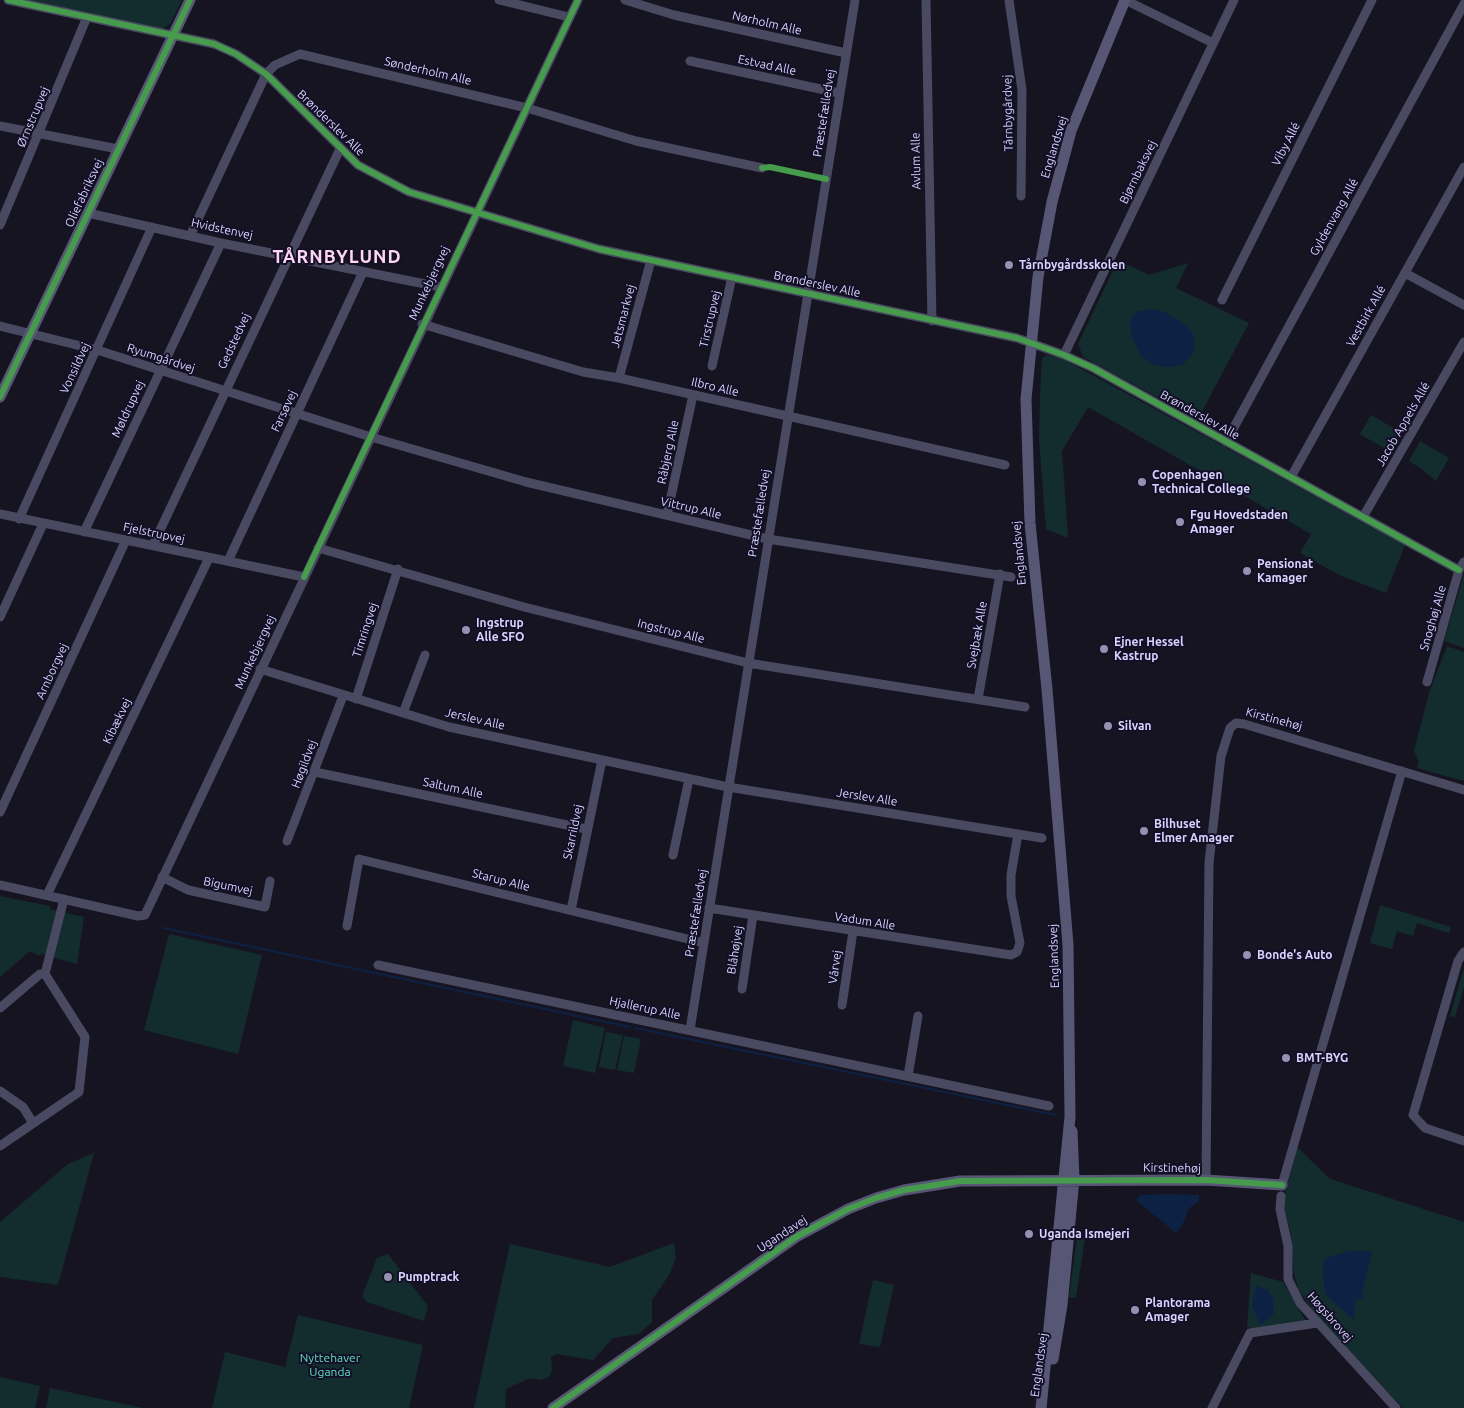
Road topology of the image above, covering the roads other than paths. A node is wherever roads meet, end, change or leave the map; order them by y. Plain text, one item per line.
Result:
1 (2, 0) edge
2 (8, 0) edge
3 (190, 0) edge
4 (498, 0) edge
5 (578, 0) edge
6 (625, 0) edge
7 (855, 0) edge
8 (926, 0) edge
9 (1009, 0) edge
10 (1125, 0) edge
11 (1234, 0) edge
12 (1372, 0) edge
13 (1464, 4) edge
14 (0, 5) edge
15 (87, 17) junction
16 (569, 17) junction
17 (174, 35) junction
18 (1213, 43) junction
19 (846, 53) junction
20 (690, 61) dead end
21 (266, 74) junction
22 (840, 93) junction
23 (527, 108) junction
24 (0, 126) edge
25 (39, 134) junction
26 (118, 148) junction
27 (340, 149) junction
28 (1464, 167) edge
29 (762, 168) dead end
30 (1021, 196) dead end
31 (476, 212) junction
32 (88, 213) junction
33 (0, 225) edge
34 (152, 228) junction
35 (190, 236) junction
36 (221, 243) junction
37 (289, 255) junction
38 (651, 260) junction
39 (363, 272) junction
40 (1405, 273) junction
41 (732, 277) junction
42 (440, 287) junction
43 (807, 294) junction
44 (1222, 300) dead end
45 (1464, 305) edge
46 (932, 321) junction
47 (422, 324) junction
48 (0, 326) edge
49 (30, 332) junction
50 (1464, 342) edge
51 (1031, 343) junction
52 (97, 350) junction
53 (1064, 355) junction
54 (712, 366) dead end
55 (160, 370) junction
56 (619, 378) junction
57 (224, 391) junction
58 (693, 395) junction
59 (0, 396) edge
60 (296, 414) junction
61 (788, 416) junction
62 (371, 437) junction
63 (1226, 442) junction
64 (1005, 465) dead end
65 (1291, 477) junction
66 (0, 514) edge
67 (667, 515) junction
68 (1363, 517) junction
69 (19, 519) junction
70 (43, 524) junction
71 (84, 532) junction
72 (768, 539) junction
73 (126, 540) junction
74 (153, 545) junction
75 (318, 548) junction
76 (209, 558) junction
77 (228, 561) junction
78 (1464, 562) edge
79 (398, 569) junction
80 (1459, 570) junction
81 (1000, 574) junction
82 (304, 578) junction
83 (1011, 578) dead end
84 (0, 617) edge
85 (424, 655) dead end
86 (748, 663) junction
87 (260, 669) junction
88 (1428, 682) dead end
89 (344, 696) junction
90 (356, 699) junction
91 (978, 699) junction
92 (1025, 707) dead end
93 (403, 714) junction
94 (602, 760) junction
95 (1402, 771) junction
96 (315, 772) junction
97 (689, 779) junction
98 (728, 787) junction
99 (1464, 790) edge
100 (0, 812) edge
101 (586, 829) junction
102 (1018, 834) junction
103 (1042, 838) dead end
104 (287, 841) dead end
105 (674, 855) dead end
106 (162, 877) junction
107 (270, 881) dead end
108 (0, 885) edge
109 (47, 895) junction
110 (64, 899) junction
111 (709, 908) junction
112 (571, 910) junction
113 (754, 915) junction
114 (347, 926) dead end
115 (853, 932) junction
116 (704, 943) junction
117 (1464, 952) edge
118 (378, 965) dead end
119 (45, 974) junction
120 (742, 989) dead end
121 (842, 1005) dead end
122 (0, 1008) edge
123 (918, 1016) dead end
124 (690, 1030) junction
125 (908, 1076) junction
126 (0, 1091) edge
127 (1049, 1106) dead end
128 (1070, 1117) junction
129 (33, 1123) junction
130 (1464, 1141) edge
131 (0, 1146) edge
132 (1062, 1179) junction
133 (1074, 1179) junction
134 (1206, 1180) junction
135 (1281, 1191) junction
136 (1316, 1323) junction
137 (553, 1408) edge
138 (1042, 1408) edge
139 (1047, 1408) edge
140 (1212, 1408) edge
141 (1396, 1408) edge

1 - 14 street
2 - 15 street, Brønderslev Alle
3 - 17 main road, Oliefabriksvej
4 - 16 street
5 - 16 street, Munkebjergvej
6 - 19 street, Nørholm Alle
7 - 19 street, Præstefælledvej
8 - 46 street, Avlum Alle
9 - 30 street, Tårnbygårdvej
10 - 18 street
10 - 51 main road, Englandsvej
11 - 18 street, Bjørnbaksvej
12 - 44 street, Viby Allé
13 - 63 street, Gyldenvang Allé
15 - 17 street, Brønderslev Alle
15 - 25 street, Ørnstrupvej
16 - 23 street, Munkebjergvej
17 - 21 street, Brønderslev Alle
17 - 26 main road, Oliefabriksvej
18 - 53 street, Bjørnbaksvej
19 - 22 street, Præstefælledvej
20 - 22 street, Estvad Alle
21 - 23 street, Sønderholm Alle
21 - 27 street, Brønderslev Alle
21 - 35 street
22 - 43 street, Præstefælledvej
23 - 29 street, Sønderholm Alle
23 - 31 street, Munkebjergvej
24 - 25 street
25 - 26 street
25 - 33 street, Ørnstrupvej
26 - 32 main road, Oliefabriksvej
27 - 31 street, Brønderslev Alle
27 - 37 street, Gedstedvej
28 - 40 street, Vestbirk Allé
31 - 38 street, Brønderslev Alle
31 - 42 street, Munkebjergvej
32 - 34 street, Hvidstenvej
32 - 49 main road, Oliefabriksvej
34 - 35 street, Hvidstenvej
34 - 52 street, Vonsildvej
35 - 36 street, Hvidstenvej
36 - 37 street, Hvidstenvej
36 - 55 street, Møldrupvej
37 - 39 street, Hvidstenvej
37 - 57 street, Gedstedvej
38 - 41 street, Brønderslev Alle
38 - 56 street, Jetsmarkvej
39 - 42 street, Hvidstenvej
39 - 60 street, Farsøvej
40 - 45 street
40 - 65 street, Vestbirk Allé
41 - 43 street, Brønderslev Alle
41 - 54 street, Tirstrupvej
42 - 47 street, Munkebjergvej
43 - 46 street, Brønderslev Alle
43 - 61 street, Præstefælledvej
46 - 51 street, Brønderslev Alle
47 - 56 street, Ilbro Alle
47 - 62 street, Munkebjergvej
48 - 49 street, Ryumgårdvej
49 - 52 street, Ryumgårdvej
49 - 59 main road, Oliefabriksvej
50 - 68 street, Jacob Appels Allé
51 - 53 street, Brønderslev Alle
51 - 128 main road, Englandsvej
52 - 55 street, Ryumgårdvej
52 - 69 street, Vonsildvej
53 - 63 street, Brønderslev Alle
55 - 57 street, Ryumgårdvej
55 - 71 street, Møldrupvej
56 - 58 street, Ilbro Alle
57 - 60 street, Ryumgårdvej
57 - 74 street, Gedstedvej
58 - 61 street, Ilbro Alle
58 - 67 street, Råbjerg Alle
60 - 62 street, Ryumgårdvej
60 - 77 street, Farsøvej
61 - 64 street, Ilbro Alle
61 - 72 street, Præstefælledvej
62 - 67 street, Vittrup Alle
62 - 75 street, Munkebjergvej
63 - 65 street, Brønderslev Alle
65 - 68 street, Brønderslev Alle
66 - 69 street, Fjelstrupvej
67 - 72 street, Vittrup Alle
68 - 80 street, Brønderslev Alle
69 - 70 street, Fjelstrupvej
70 - 71 street, Fjelstrupvej
70 - 84 street
71 - 73 street, Fjelstrupvej
72 - 81 street, Vittrup Alle
72 - 86 street, Præstefælledvej
73 - 74 street, Fjelstrupvej
73 - 100 street, Arnborgvej
74 - 76 street, Fjelstrupvej
75 - 79 street, Ingstrup Alle
75 - 82 street, Munkebjergvej
76 - 77 street, Fjelstrupvej
76 - 109 street, Kibækvej
77 - 82 street, Fjelstrupvej
78 - 80 street, Snoghøj Alle
79 - 86 street, Ingstrup Alle
79 - 90 street, Timringvej
80 - 88 street, Snoghøj Alle
81 - 83 street, Vittrup Alle
81 - 91 street, Svejbæk Alle
82 - 87 street, Munkebjergvej
85 - 93 street
86 - 91 street, Ingstrup Alle
86 - 98 street, Præstefælledvej
87 - 89 street, Jerslev Alle
87 - 106 street, Munkebjergvej
89 - 90 street, Jerslev Alle
89 - 96 street, Høgildvej
90 - 93 street, Jerslev Alle
91 - 92 street, Ingstrup Alle
93 - 94 street, Jerslev Alle
94 - 97 street, Jerslev Alle
94 - 101 street, Skarrildvej
95 - 99 street, Kirstinehøj
95 - 134 street, Kirstinehøj
95 - 135 street
96 - 101 street, Saltum Alle
96 - 104 street, Høgildvej
97 - 98 street, Jerslev Alle
97 - 105 street
98 - 102 street, Jerslev Alle
98 - 111 street, Præstefælledvej
101 - 112 street, Skarrildvej
102 - 103 street, Jerslev Alle
102 - 115 street, Vadum Alle
106 - 107 street, Bigumvej
106 - 110 street, Munkebjergvej
108 - 109 street, Munkebjergvej
109 - 110 street, Munkebjergvej
110 - 119 street
111 - 113 street, Vadum Alle
111 - 116 street, Præstefælledvej
112 - 114 street, Starup Alle
112 - 116 street, Starup Alle
113 - 115 street, Vadum Alle
113 - 120 street, Blåhøjvej
115 - 121 street, Vårvej
116 - 124 street, Præstefælledvej
117 - 130 street
118 - 124 street, Hjallerup Alle
119 - 122 street
119 - 129 street
123 - 125 street
124 - 125 street, Hjallerup Alle
125 - 127 street, Hjallerup Alle
126 - 129 street
128 - 132 main road, Englandsvej
128 - 133 main road, Englandsvej
129 - 131 street
132 - 133 main road, Kirstinehøj
132 - 137 main road, Ugandavej
132 - 138 main road, Englandsvej
133 - 134 main road, Kirstinehøj
133 - 139 main road, Englandsvej
134 - 135 main road, Kirstinehøj
135 - 136 street, Høgsbrovej
136 - 140 street
136 - 141 street, Høgsbrovej

